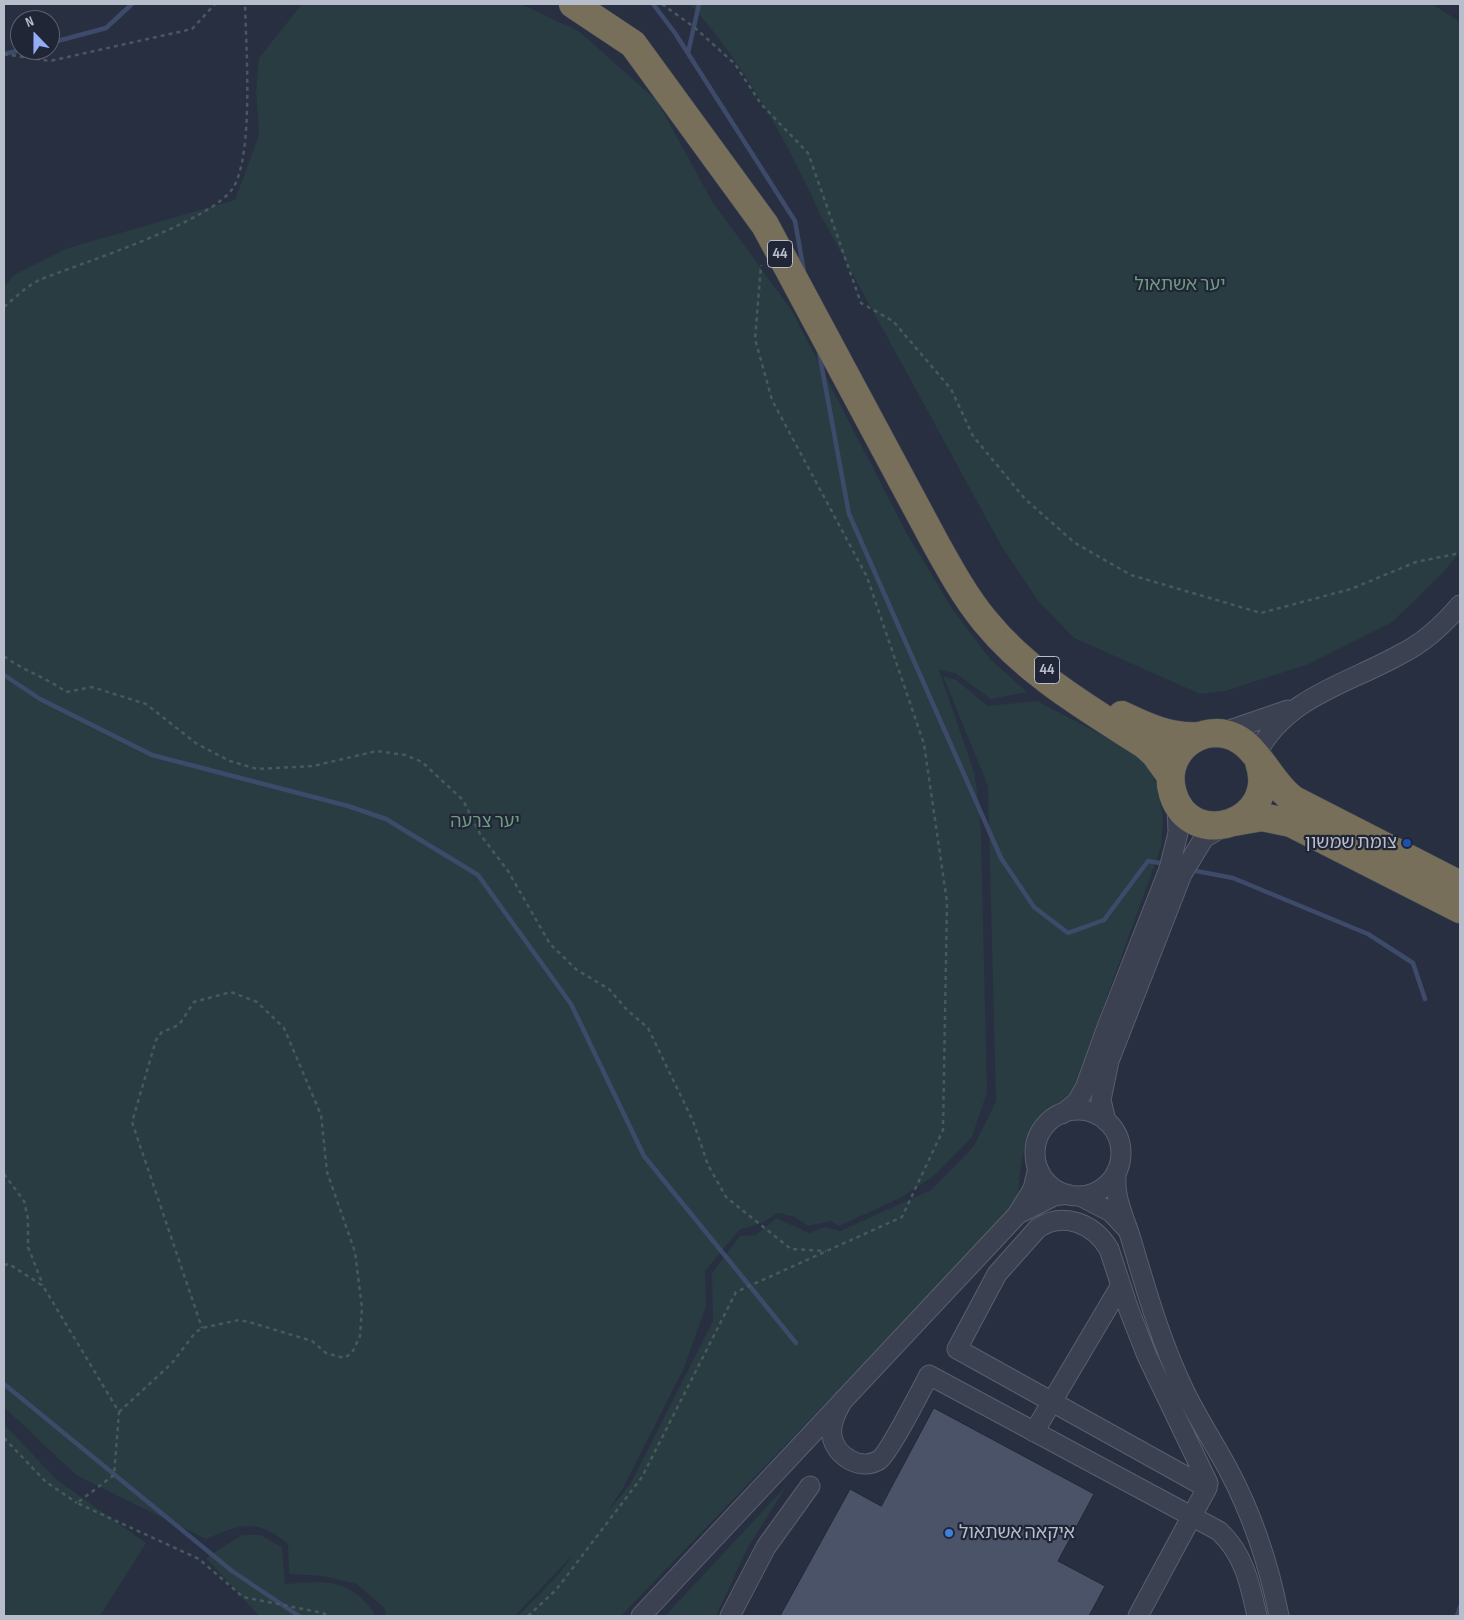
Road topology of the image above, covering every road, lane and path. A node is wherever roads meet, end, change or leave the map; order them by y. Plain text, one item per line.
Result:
1 (215, 4) edge
2 (245, 4) edge
3 (573, 4) edge
4 (662, 4) edge
5 (4, 54) edge
6 (762, 263) dead end
7 (4, 307) edge
8 (936, 544) junction
9 (1460, 553) edge
10 (1460, 606) edge
11 (4, 656) edge
12 (1304, 701) junction
13 (1210, 735) junction
14 (1258, 758) junction
15 (1170, 775) junction
16 (1177, 804) junction
17 (1230, 823) junction
18 (1178, 865) junction
19 (1460, 885) edge
20 (1460, 908) edge
21 (1062, 1114) junction
22 (1106, 1121) junction
23 (1038, 1168) junction
24 (1117, 1170) junction
25 (4, 1174) edge
26 (1074, 1195) junction
27 (1017, 1215) junction
28 (1129, 1232) junction
29 (828, 1251) junction
30 (4, 1265) edge
31 (1120, 1285) junction
32 (43, 1286) junction
33 (202, 1328) junction
34 (843, 1400) junction
35 (1052, 1402) junction
36 (119, 1412) junction
37 (1034, 1432) junction
38 (4, 1438) edge
39 (810, 1486) dead end
40 (1207, 1488) junction
41 (77, 1503) junction
42 (1192, 1516) junction
43 (328, 1616) edge
44 (528, 1616) edge
45 (641, 1616) edge
46 (730, 1616) edge
47 (1138, 1616) edge
48 (1256, 1616) edge
49 (1279, 1616) edge

1 - 5 path
2 - 7 path
3 - 8 highway, 44
4 - 9 path
6 - 29 path
8 - 13 highway, 44
8 - 15 highway, 44
10 - 12 street
11 - 29 path
12 - 13 street
12 - 14 street
13 - 14 highway, 44
13 - 15 highway
14 - 17 highway
14 - 19 highway, 44
15 - 16 highway, 44
16 - 17 highway
16 - 18 street
17 - 18 street
17 - 20 highway
18 - 21 street
18 - 22 street
21 - 22 street
21 - 23 street
22 - 24 street
23 - 26 street
23 - 27 street
24 - 26 street
24 - 28 street
25 - 32 path
26 - 27 street
26 - 28 street
27 - 34 street
28 - 49 street
29 - 44 path
30 - 32 path
31 - 35 street
31 - 35 street
31 - 40 street
32 - 36 path
33 - 33 path
33 - 36 path
34 - 37 street
34 - 45 street
35 - 37 street
35 - 40 street
36 - 41 path
37 - 42 street
38 - 41 path
39 - 46 street
40 - 42 street
41 - 43 path
42 - 47 street
42 - 48 street

